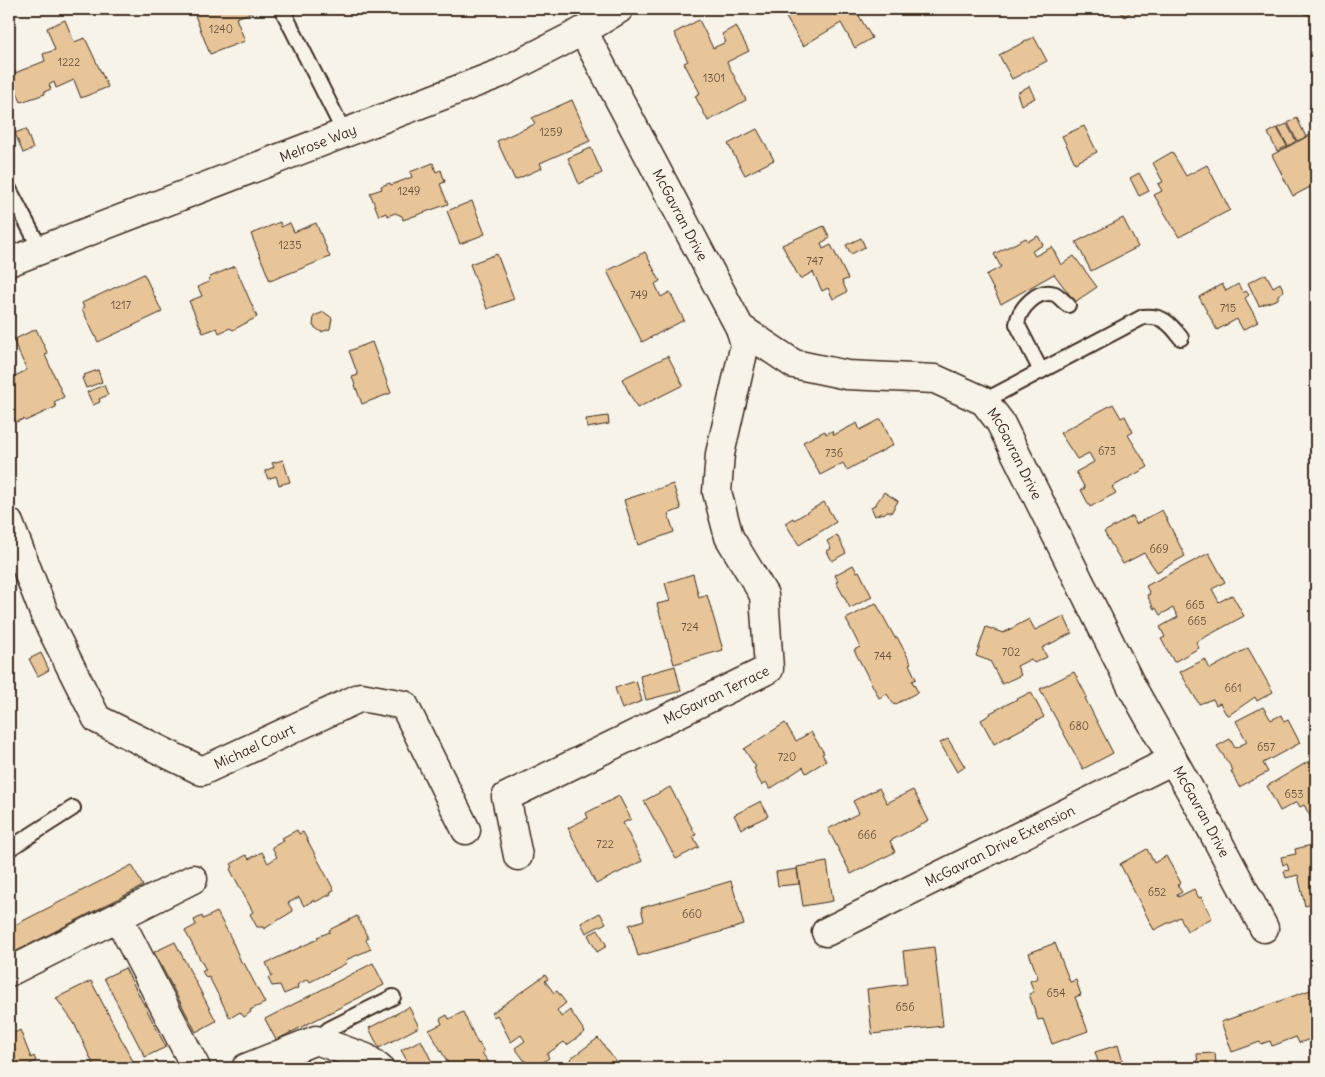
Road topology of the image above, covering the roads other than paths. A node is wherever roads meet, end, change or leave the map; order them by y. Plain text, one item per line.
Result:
1 (282, 9) edge
2 (619, 9) edge
3 (583, 31) junction
4 (345, 134) junction
5 (9, 189) edge
6 (41, 250) junction
7 (9, 262) edge
8 (1068, 305) dead end
9 (740, 328) junction
10 (1181, 338) dead end
11 (1041, 371) junction
12 (984, 401) junction
13 (9, 523) edge
14 (1173, 760) junction
15 (74, 808) dead end
16 (466, 830) dead end
17 (9, 849) edge
18 (518, 856) dead end
19 (193, 880) dead end
20 (118, 917) junction
21 (1264, 928) dead end
22 (826, 932) dead end
23 (9, 972) edge
24 (393, 997) dead end
25 (316, 1040) junction
26 (196, 1068) edge
27 (246, 1068) edge
28 (379, 1068) edge

1 - 4 lane
2 - 3 street, Melrose Way
3 - 4 street, Melrose Way
3 - 9 street, McGavran Drive
4 - 6 street, Melrose Way
5 - 6 lane
6 - 7 street, Melrose Way
8 - 11 lane
9 - 12 street, McGavran Drive
9 - 18 street, McGavran Terrace
10 - 11 lane
11 - 12 lane
12 - 14 street, McGavran Drive
13 - 16 street, Michael Court
14 - 21 street, McGavran Drive
14 - 22 street, McGavran Drive Extension
15 - 17 lane
19 - 20 street
20 - 23 street
20 - 26 street
24 - 25 lane
25 - 27 street
25 - 28 street

